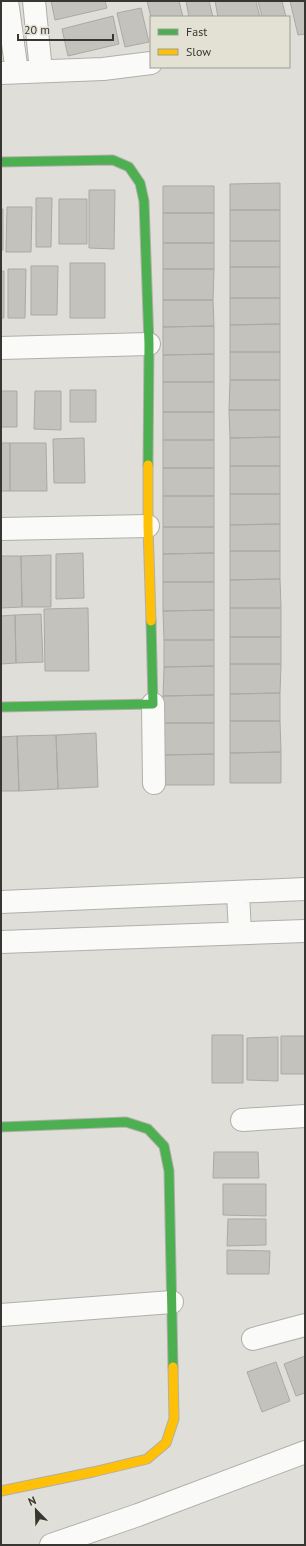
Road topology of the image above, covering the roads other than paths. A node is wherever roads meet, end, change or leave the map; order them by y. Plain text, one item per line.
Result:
1 (7, 1) edge
2 (34, 1) edge
3 (150, 63) edge
4 (42, 71) junction
5 (9, 73) edge
6 (1, 162) edge
7 (149, 344) junction
8 (1, 348) edge
9 (148, 526) junction
10 (1, 529) edge
11 (153, 704) junction
12 (1, 707) edge
13 (154, 783) dead end
14 (305, 890) edge
15 (238, 893) junction
16 (1, 902) edge
17 (305, 931) edge
18 (240, 933) junction
19 (1, 942) edge
20 (305, 1116) edge
21 (242, 1120) dead end
22 (1, 1127) edge
23 (172, 1302) junction
24 (1, 1315) edge
25 (305, 1325) edge
26 (253, 1339) dead end
27 (305, 1452) edge
28 (1, 1491) edge
29 (51, 1545) edge

1 - 5 street
2 - 4 street
3 - 4 street
4 - 5 street
6 - 7 street
7 - 8 street
7 - 9 street
9 - 10 street
9 - 11 street
11 - 12 street
11 - 13 street
14 - 15 street
15 - 16 street
15 - 18 street
17 - 18 street
18 - 19 street
20 - 21 street
22 - 23 street
23 - 24 street
23 - 28 street
25 - 26 street
27 - 29 street

